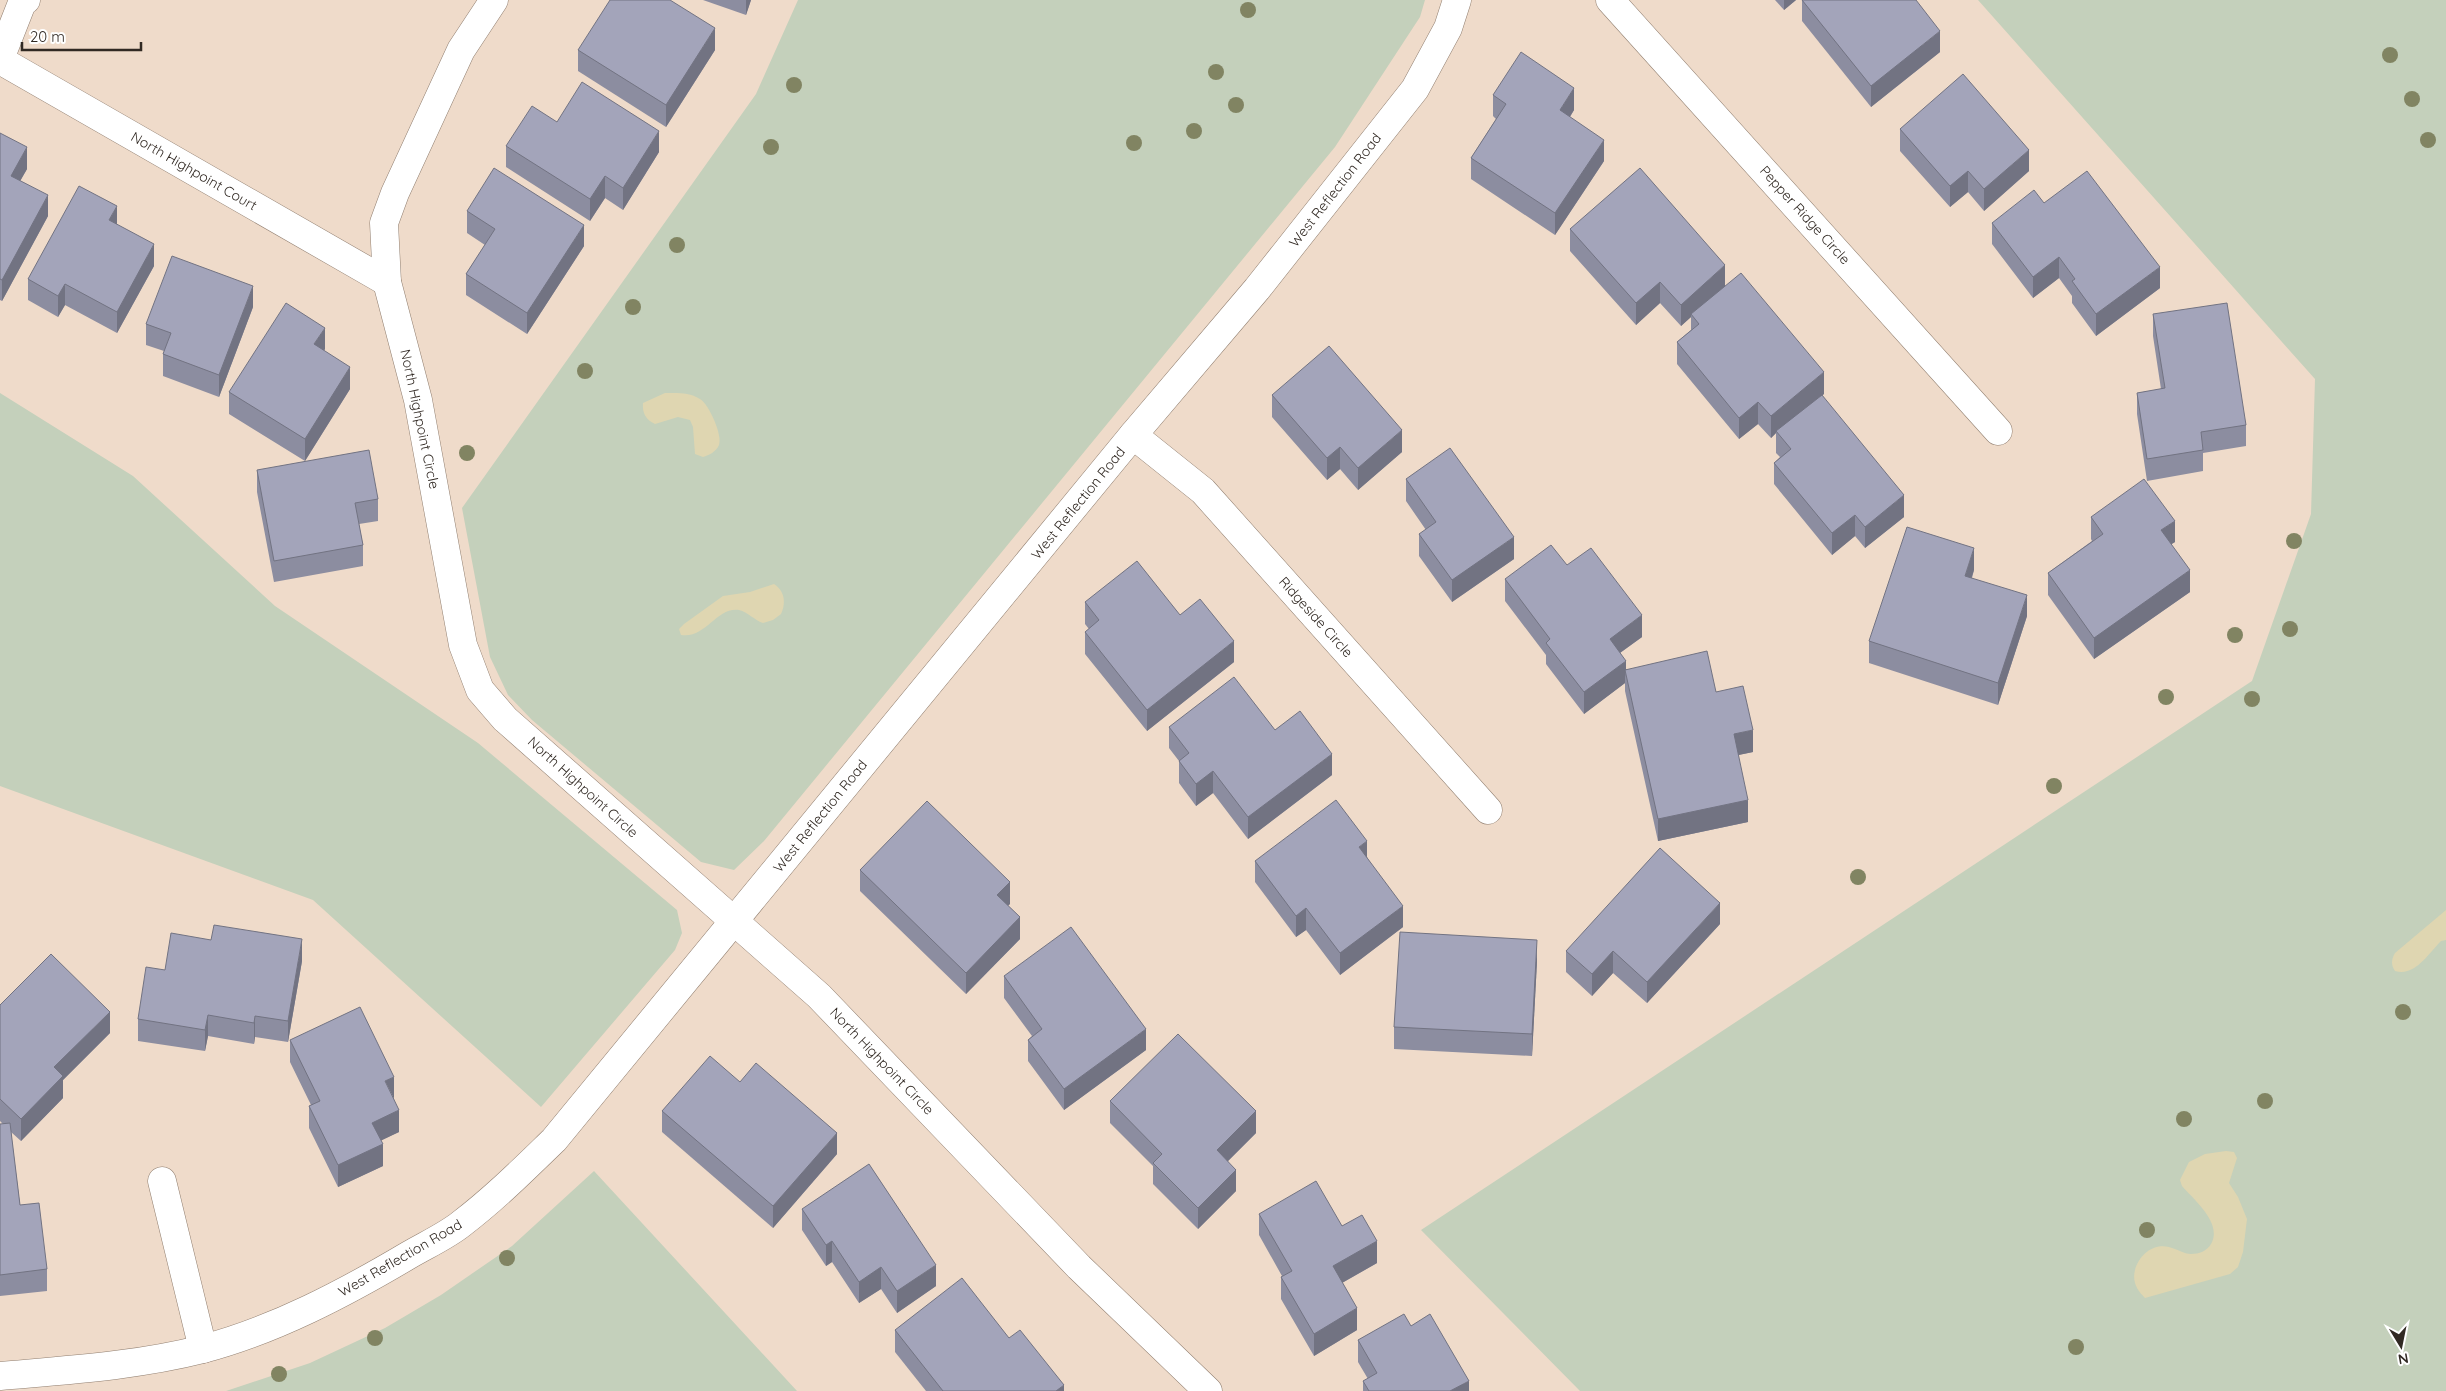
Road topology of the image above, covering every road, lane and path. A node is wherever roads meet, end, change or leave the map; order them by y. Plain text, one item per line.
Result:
1 (26, 0) edge
2 (494, 0) edge
3 (1457, 0) edge
4 (1610, 0) edge
5 (0, 59) edge
6 (388, 282) junction
7 (1998, 431) dead end
8 (1133, 435) junction
9 (1488, 810) dead end
10 (734, 921) junction
11 (162, 1181) dead end
12 (202, 1349) junction
13 (0, 1376) edge
14 (1208, 1391) edge

1 - 5 street
2 - 6 street, North Highpoint Circle
3 - 8 street, West Reflection Road
4 - 7 street, Pepper Ridge Circle
5 - 6 street, North Highpoint Court
6 - 10 street, North Highpoint Circle
8 - 9 street, Ridgeside Circle
8 - 10 street, West Reflection Road
10 - 12 street, West Reflection Road
10 - 14 street, North Highpoint Circle
11 - 12 street
12 - 13 street, West Reflection Road

